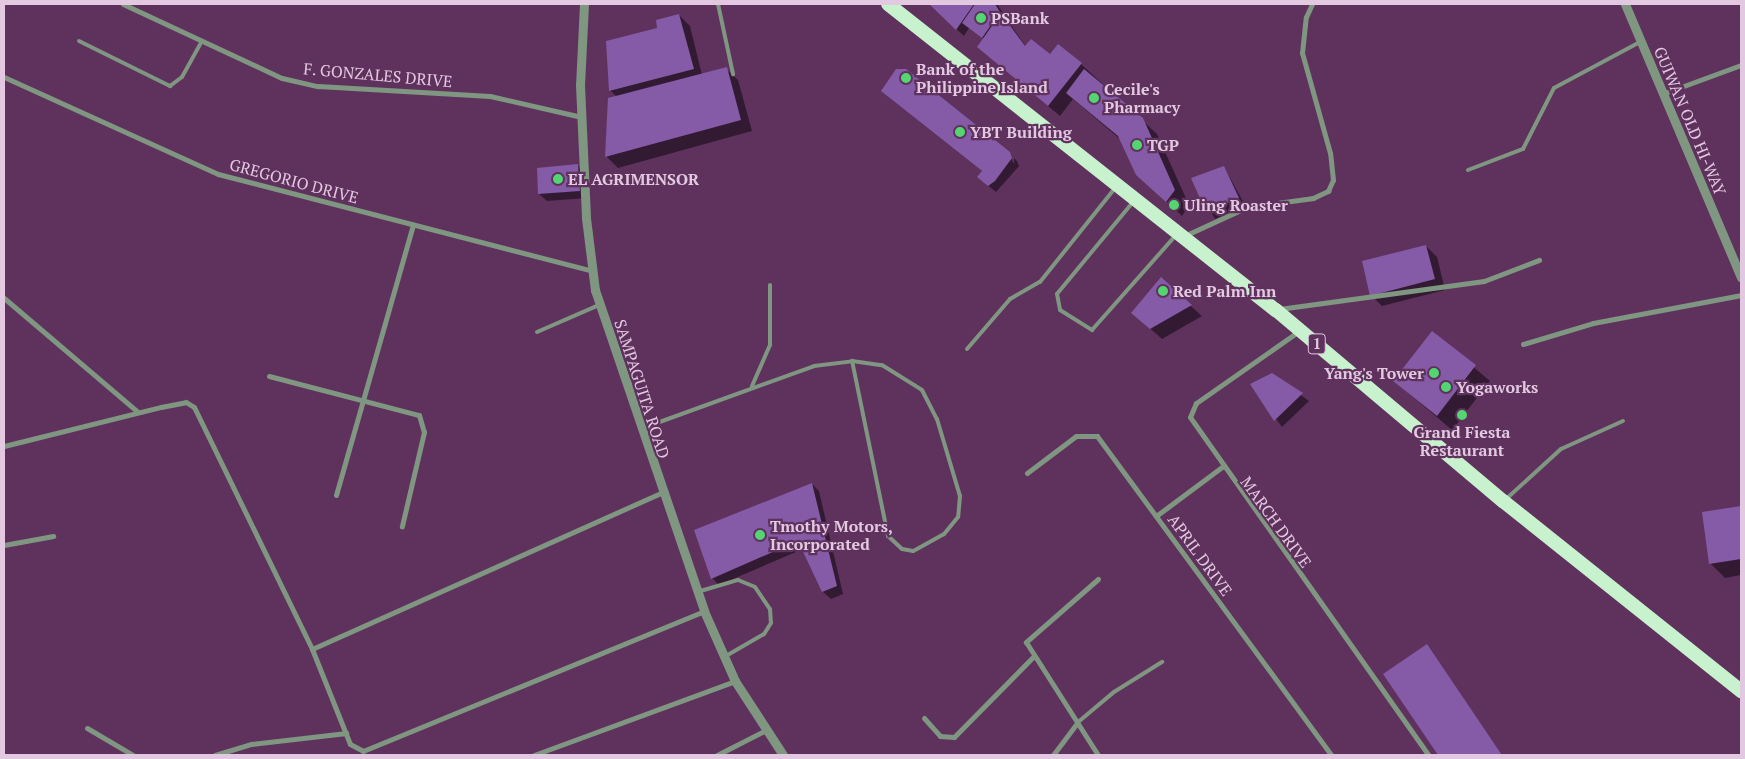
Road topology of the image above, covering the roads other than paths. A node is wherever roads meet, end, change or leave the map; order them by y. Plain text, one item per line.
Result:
1 (123, 4) edge
2 (584, 4) edge
3 (718, 4) edge
4 (888, 4) edge
5 (1312, 4) edge
6 (1625, 4) edge
7 (79, 41) dead end
8 (1640, 42) junction
9 (201, 43) junction
10 (1741, 65) edge
11 (733, 74) dead end
12 (4, 77) edge
13 (1662, 94) junction
14 (584, 118) junction
15 (1468, 170) dead end
16 (1118, 184) junction
17 (1136, 199) junction
18 (413, 225) junction
19 (1182, 234) junction
20 (1539, 260) dead end
21 (592, 270) junction
22 (1741, 277) edge
23 (770, 285) dead end
24 (1741, 295) edge
25 (4, 298) edge
26 (599, 305) junction
27 (1276, 310) junction
28 (1301, 330) junction
29 (537, 332) dead end
30 (1523, 344) dead end
31 (967, 349) dead end
32 (852, 361) junction
33 (269, 376) dead end
34 (752, 386) junction
35 (364, 398) junction
36 (138, 412) junction
37 (1624, 421) dead end
38 (641, 429) junction
39 (4, 446) edge
40 (1222, 467) junction
41 (1027, 473) dead end
42 (661, 492) junction
43 (336, 495) dead end
44 (1503, 501) junction
45 (1156, 516) junction
46 (402, 526) dead end
47 (52, 536) dead end
48 (4, 545) edge
49 (1098, 579) dead end
50 (696, 592) junction
51 (704, 611) junction
52 (312, 649) junction
53 (724, 657) junction
54 (1033, 657) junction
55 (1162, 662) dead end
56 (735, 681) junction
57 (1741, 691) edge
58 (924, 718) dead end
59 (1076, 724) junction
60 (86, 728) dead end
61 (766, 730) junction
62 (346, 733) junction
63 (133, 755) edge
64 (215, 755) edge
65 (534, 755) edge
66 (717, 755) edge
67 (783, 755) edge
68 (1053, 755) edge
69 (1098, 755) edge
70 (1331, 755) edge
71 (1428, 755) edge

1 - 9 street, F. GONZALES DRIVE
2 - 14 street, SAMPAGUITA ROAD
3 - 11 lane
4 - 16 highway, 1
5 - 19 street
6 - 8 street, GUIWAN OLD HI-WAY
7 - 9 lane
8 - 13 street, GUIWAN OLD HI-WAY
8 - 15 lane
9 - 14 street, F. GONZALES DRIVE
10 - 13 street
12 - 18 street, GREGORIO DRIVE
13 - 22 street, GUIWAN OLD HI-WAY
14 - 21 street, SAMPAGUITA ROAD
16 - 17 highway, 1
16 - 31 lane
17 - 19 highway, 1
17 - 19 lane
18 - 21 street, GREGORIO DRIVE
18 - 35 street
19 - 27 highway, 1
20 - 27 street
21 - 26 street, SAMPAGUITA ROAD
23 - 34 lane
24 - 30 street
25 - 36 street
26 - 29 lane
26 - 38 street, SAMPAGUITA ROAD
27 - 28 highway, 1
28 - 40 street, MARCH DRIVE
28 - 44 highway, 1
32 - 32 lane
32 - 34 lane
33 - 35 street
34 - 38 lane
35 - 43 street
35 - 46 street
36 - 39 street
36 - 52 street
37 - 44 lane
38 - 42 street, SAMPAGUITA ROAD
40 - 45 street
40 - 71 street, MARCH DRIVE
41 - 45 street, APRIL DRIVE
42 - 50 street, SAMPAGUITA ROAD
42 - 52 street
44 - 57 highway, 1
45 - 70 street, APRIL DRIVE
47 - 48 street
49 - 54 street
50 - 51 street, SAMPAGUITA ROAD
50 - 53 lane
51 - 53 street, SAMPAGUITA ROAD
51 - 62 street
52 - 62 street
53 - 56 street, SAMPAGUITA ROAD
54 - 58 street
54 - 59 street
55 - 59 lane
56 - 61 street, SAMPAGUITA ROAD
56 - 65 street
59 - 68 street
59 - 69 street
60 - 63 street
61 - 66 street
61 - 67 street, SAMPAGUITA ROAD
62 - 64 street

